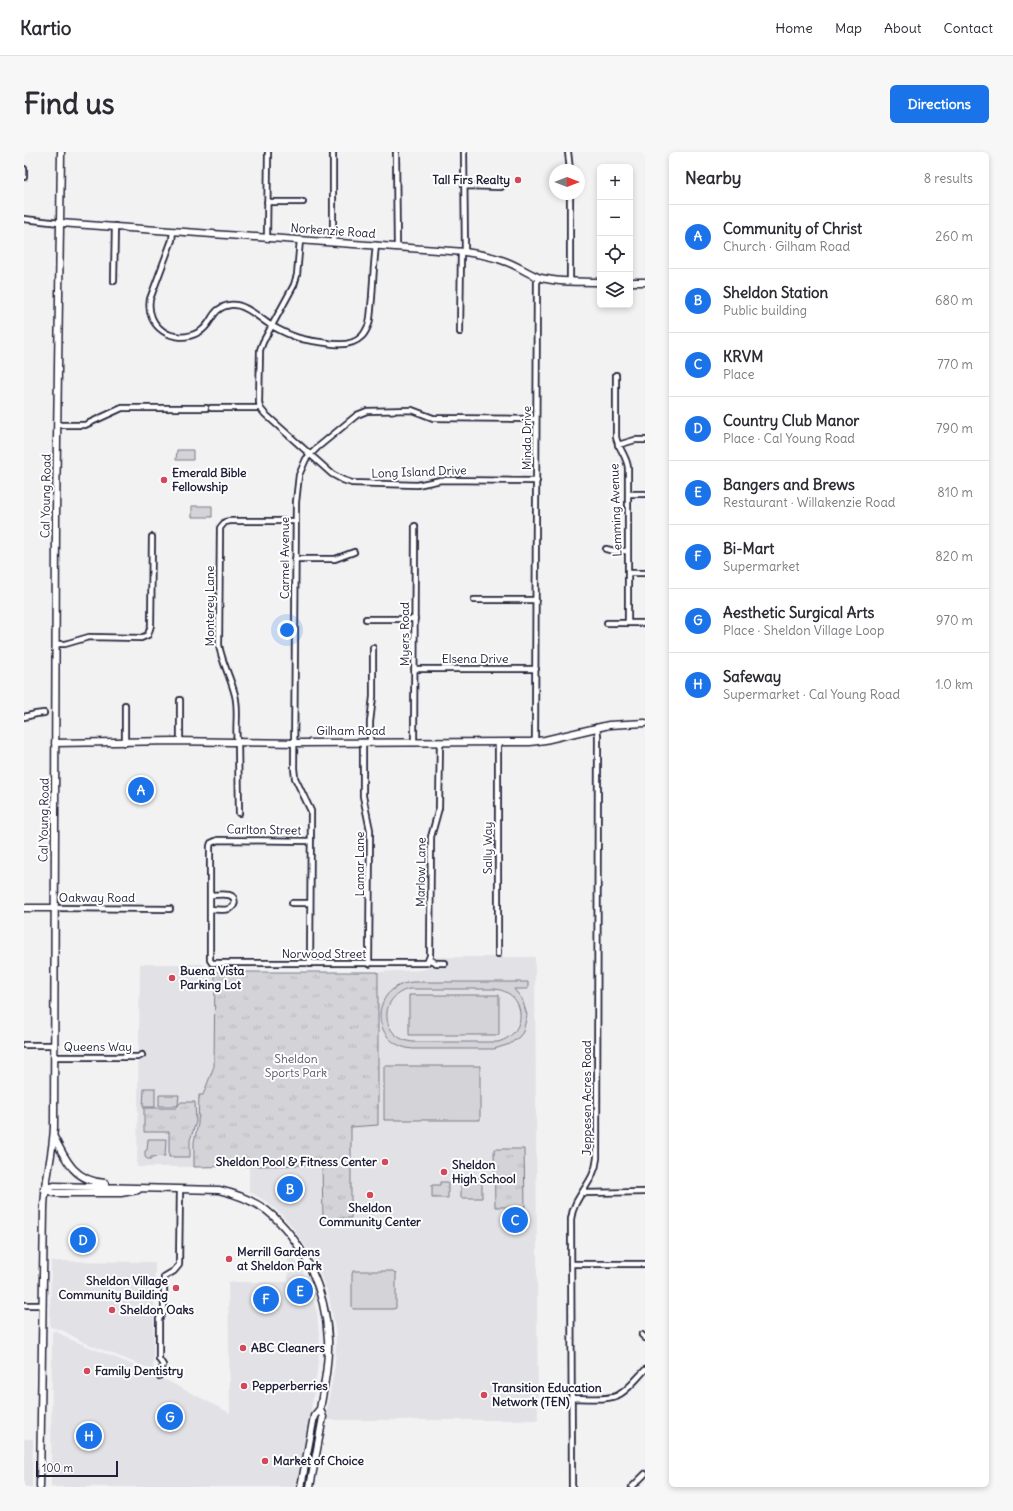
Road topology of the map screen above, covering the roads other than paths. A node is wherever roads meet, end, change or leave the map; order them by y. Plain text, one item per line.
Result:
1 (61, 152) edge
2 (268, 152) edge
3 (333, 152) edge
4 (396, 152) edge
5 (464, 152) edge
6 (568, 152) edge
7 (569, 164) edge
8 (24, 169) edge
9 (24, 177) edge
10 (464, 186) junction
11 (501, 187) dead end
12 (570, 200) edge
13 (267, 202) junction
14 (303, 202) dead end
15 (24, 219) edge
16 (60, 223) junction
17 (115, 226) junction
18 (173, 231) junction
19 (267, 238) junction
20 (300, 240) junction
21 (333, 243) junction
22 (376, 245) junction
23 (397, 247) junction
24 (463, 251) junction
25 (537, 277) junction
26 (114, 281) dead end
27 (570, 281) junction
28 (597, 282) edge
29 (633, 282) edge
30 (645, 282) edge
31 (272, 326) junction
32 (460, 332) dead end
33 (616, 375) dead end
34 (260, 408) junction
35 (536, 419) junction
36 (58, 425) junction
37 (645, 440) edge
38 (618, 445) junction
39 (311, 454) junction
40 (537, 481) junction
41 (628, 494) junction
42 (645, 494) edge
43 (295, 521) junction
44 (415, 526) dead end
45 (152, 537) dead end
46 (606, 549) dead end
47 (354, 552) dead end
48 (628, 552) junction
49 (296, 559) junction
50 (628, 572) junction
51 (645, 573) edge
52 (474, 600) dead end
53 (536, 600) junction
54 (366, 619) dead end
55 (415, 619) junction
56 (628, 622) junction
57 (607, 623) dead end
58 (645, 623) edge
59 (56, 644) junction
60 (372, 648) dead end
61 (414, 669) junction
62 (536, 669) junction
63 (180, 700) dead end
64 (125, 705) dead end
65 (44, 713) dead end
66 (24, 717) edge
67 (645, 723) edge
68 (597, 727) junction
69 (535, 741) junction
70 (180, 742) junction
71 (237, 742) junction
72 (294, 742) junction
73 (366, 742) junction
74 (414, 742) junction
75 (440, 742) junction
76 (498, 742) junction
77 (55, 743) junction
78 (125, 743) junction
79 (239, 813) dead end
80 (311, 841) junction
81 (210, 895) junction
82 (292, 903) dead end
83 (310, 903) junction
84 (24, 908) edge
85 (55, 908) junction
86 (170, 909) dead end
87 (210, 909) junction
88 (498, 954) dead end
89 (430, 958) junction
90 (445, 963) dead end
91 (310, 964) junction
92 (369, 964) junction
93 (24, 1045) edge
94 (55, 1045) junction
95 (142, 1055) dead end
96 (55, 1057) junction
97 (54, 1135) junction
98 (130, 1187) junction
99 (144, 1189) junction
100 (180, 1189) junction
101 (44, 1190) junction
102 (645, 1192) edge
103 (582, 1193) junction
104 (571, 1264) junction
105 (645, 1264) edge
106 (24, 1305) edge
107 (42, 1306) junction
108 (645, 1370) edge
109 (158, 1376) dead end
110 (571, 1398) junction
111 (320, 1409) junction
112 (645, 1474) edge
113 (40, 1487) edge
114 (301, 1487) edge
115 (310, 1487) edge
116 (572, 1487) edge
117 (632, 1487) edge

1 - 16 street, Cal Young Road
2 - 13 street
3 - 21 street
4 - 23 street
5 - 10 street
6 - 7 street
8 - 9 street
10 - 11 street
10 - 24 street
12 - 27 street
13 - 14 street
13 - 19 street
15 - 16 street
16 - 17 street, Norkenzie Road
16 - 36 street, Cal Young Road
17 - 18 street, Norkenzie Road
17 - 26 street
18 - 19 street, Norkenzie Road
18 - 31 street
19 - 20 street, Norkenzie Road
20 - 21 street, Norkenzie Road
20 - 31 street
21 - 22 street, Norkenzie Road
22 - 23 street, Norkenzie Road
22 - 31 street
23 - 24 street, Norkenzie Road
24 - 25 street, Norkenzie Road
24 - 32 street
25 - 27 street, Norkenzie Road
25 - 35 street, Minda Drive
27 - 28 street, Norkenzie Road
29 - 30 street
31 - 34 street
33 - 38 street, Lemming Avenue
34 - 36 street
34 - 39 street, Long Island Drive
35 - 39 street, Carmel Avenue
35 - 40 street, Minda Drive
36 - 59 street, Cal Young Road
37 - 38 street
38 - 41 street, Lemming Avenue
39 - 40 street, Long Island Drive
39 - 43 street, Carmel Avenue
40 - 53 street, Minda Drive
41 - 42 street
41 - 48 street, Lemming Avenue
43 - 49 street, Carmel Avenue
43 - 71 street, Monterey Lane
44 - 55 street, Myers Road
45 - 59 street
46 - 48 street
47 - 49 street
48 - 50 street, Lemming Avenue
49 - 72 street, Carmel Avenue
50 - 51 street
50 - 56 street, Lemming Avenue
52 - 53 street
53 - 62 street, Minda Drive
54 - 55 street
55 - 61 street, Myers Road
56 - 57 street
56 - 58 street
59 - 77 street, Cal Young Road
60 - 73 street, Lamar Lane
61 - 62 street, Elsena Drive
61 - 74 street, Myers Road
62 - 69 street, Minda Drive
63 - 70 street
64 - 78 street
65 - 66 street
67 - 68 street, Gilham Road
68 - 69 street, Gilham Road
68 - 103 street, Jeppesen Acres Road
69 - 76 street, Gilham Road
70 - 71 street, Gilham Road
70 - 78 street, Gilham Road
71 - 72 street, Gilham Road
71 - 79 street
72 - 73 street, Gilham Road
72 - 80 street, Carmel Avenue
73 - 74 street, Gilham Road
73 - 92 street, Lamar Lane
74 - 75 street, Gilham Road
75 - 76 street, Gilham Road
75 - 89 street, Marlow Lane
76 - 88 street, Sally Way
77 - 78 street, Gilham Road
77 - 85 street, Cal Young Road
80 - 81 street, Carlton Street
80 - 83 street, Carmel Avenue
81 - 87 street
81 - 87 street
82 - 83 street
83 - 91 street, Carmel Avenue
84 - 85 street, Oakway Road
85 - 86 street, Oakway Road
85 - 94 street, Cal Young Road
87 - 91 street, Norwood Street
89 - 90 street
89 - 92 street, Norwood Street
91 - 92 street, Norwood Street
93 - 94 street
94 - 96 street, Cal Young Road
95 - 96 street, Queens Way
96 - 97 street, Cal Young Road
97 - 98 street
97 - 101 street, Cal Young Road
98 - 99 street
98 - 101 street
99 - 100 street
99 - 101 street
100 - 109 street
100 - 111 street
101 - 107 street, Cal Young Road
102 - 103 street
103 - 104 street, Jeppesen Acres Road
104 - 105 street
104 - 110 street, Jeppesen Acres Road
106 - 107 street
107 - 113 street, Cal Young Road
108 - 110 street
110 - 116 street, Jeppesen Acres Road
111 - 114 street
111 - 115 street
112 - 117 street

